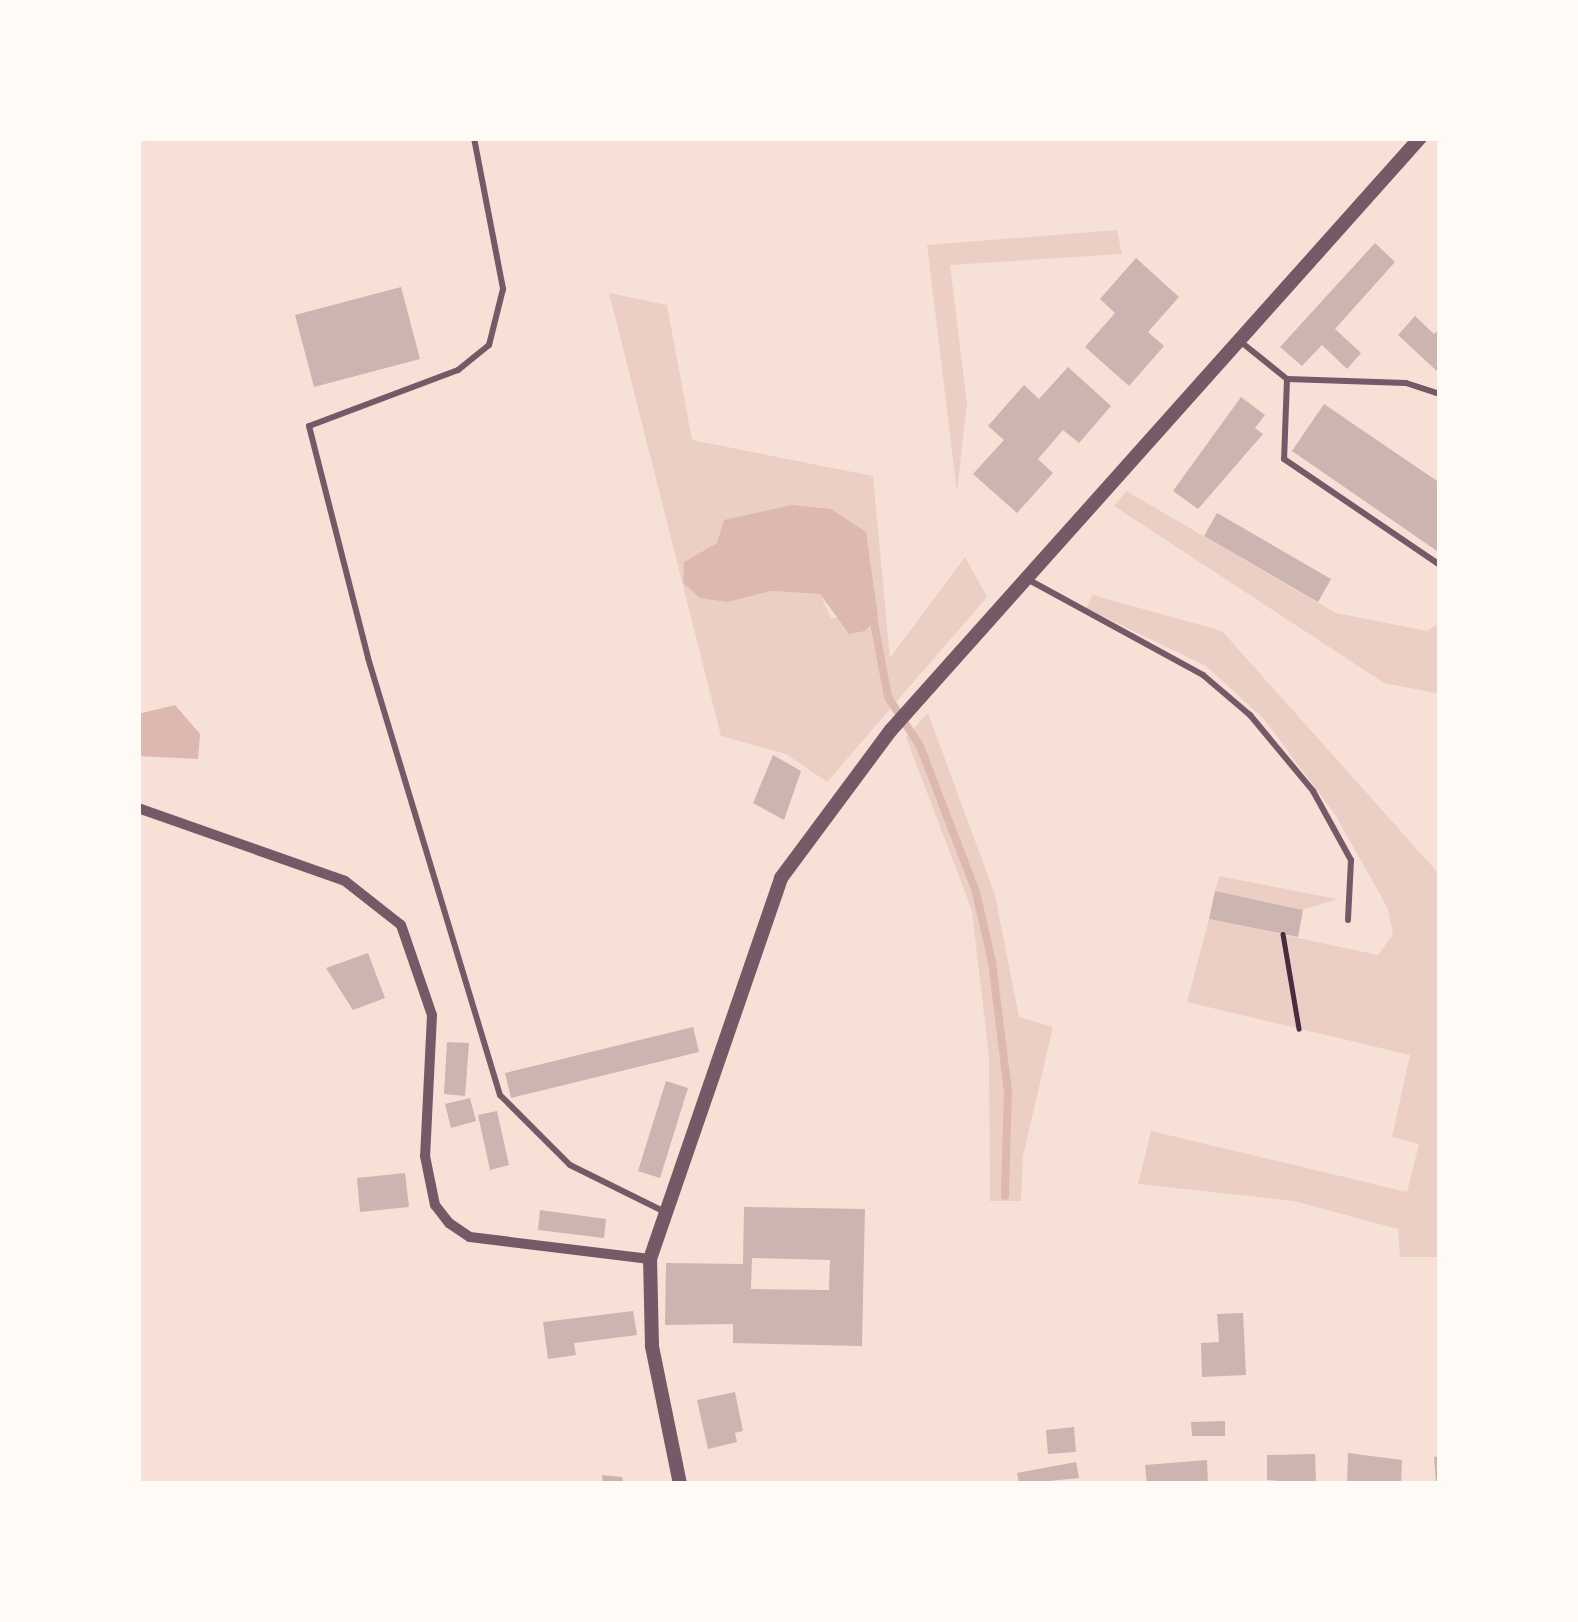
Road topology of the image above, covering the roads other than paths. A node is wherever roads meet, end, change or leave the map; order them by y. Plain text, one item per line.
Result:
1 (474, 138) edge
2 (1420, 138) edge
3 (1238, 340) junction
4 (1288, 379) junction
5 (1440, 394) edge
6 (1440, 565) edge
7 (1027, 578) junction
8 (138, 808) edge
9 (1348, 920) dead end
10 (665, 1212) junction
11 (650, 1259) junction
12 (680, 1484) edge

1 - 10 lane
2 - 3 street
3 - 4 lane
3 - 7 street
4 - 5 lane
4 - 6 lane
7 - 9 lane
7 - 10 street
8 - 11 street
10 - 11 street
11 - 12 street

